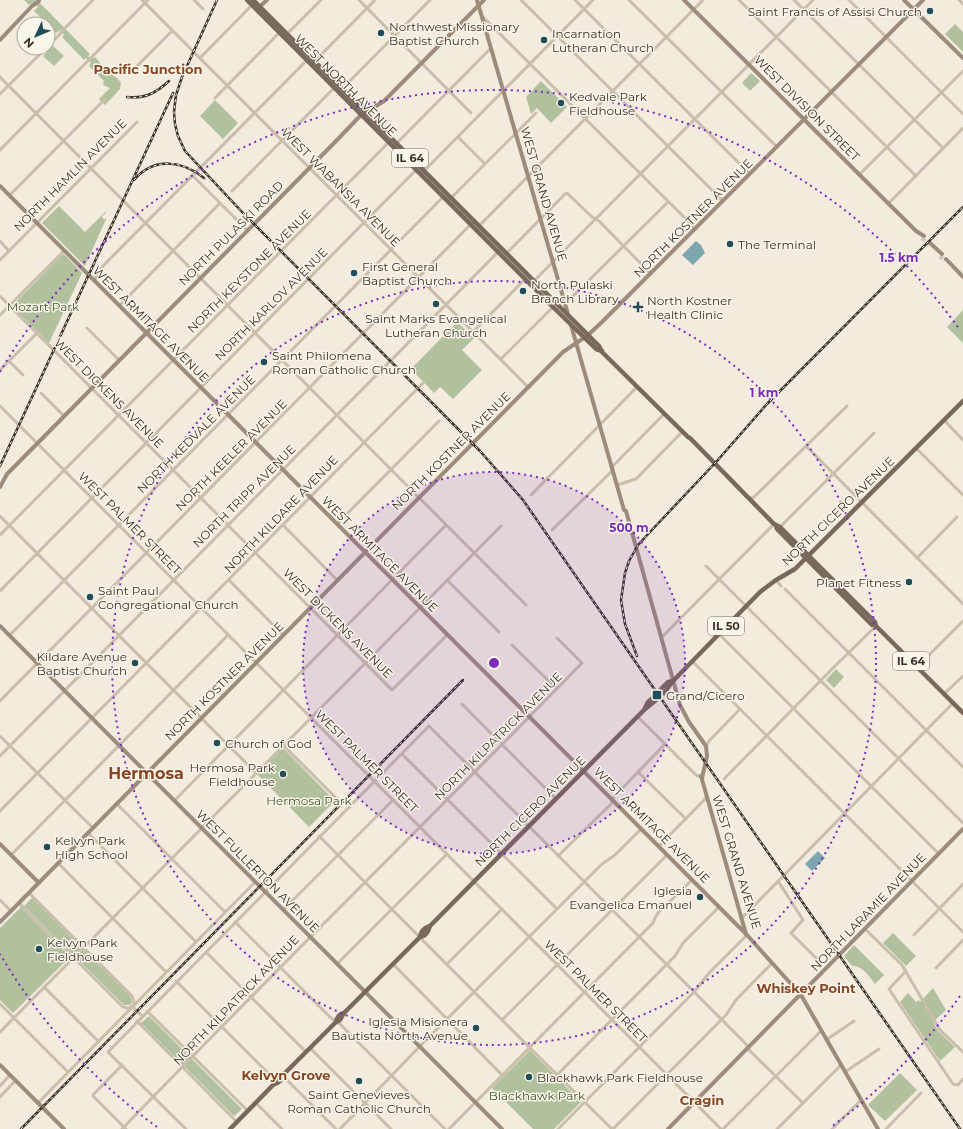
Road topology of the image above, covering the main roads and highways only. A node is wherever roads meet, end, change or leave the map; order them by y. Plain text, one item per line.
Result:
1 (39, 0) edge
2 (248, 0) edge
3 (266, 0) edge
4 (477, 0) edge
5 (484, 0) edge
6 (684, 0) edge
7 (904, 0) edge
8 (923, 0) edge
9 (253, 2) edge
10 (479, 5) junction
11 (258, 8) junction
12 (914, 9) junction
13 (0, 40) edge
14 (963, 58) edge
15 (364, 114) junction
16 (804, 120) junction
17 (0, 186) edge
18 (923, 237) tunnel mouth
19 (930, 244) tunnel mouth
20 (941, 255) tunnel mouth
21 (946, 260) tunnel mouth
22 (963, 277) edge
23 (555, 305) junction
24 (568, 315) junction
25 (571, 324) junction
26 (146, 333) junction
27 (586, 336) junction
28 (576, 342) junction
29 (963, 402) edge
30 (0, 487) edge
31 (365, 552) junction
32 (807, 557) junction
33 (0, 626) edge
34 (673, 681) junction
35 (662, 691) tunnel mouth
36 (655, 698) tunnel mouth
37 (963, 713) edge
38 (584, 771) junction
39 (147, 774) junction
40 (963, 829) edge
41 (0, 844) edge
42 (39, 883) junction
43 (742, 918) junction
44 (0, 922) edge
45 (734, 922) junction
46 (747, 935) junction
47 (365, 992) junction
48 (801, 995) junction
49 (0, 1065) edge
50 (64, 1129) edge
51 (230, 1129) edge
52 (502, 1129) edge
53 (668, 1129) edge
54 (878, 1129) edge

1 - 13 main road
2 - 9 main road, WEST NORTH AVENUE / IL 64
3 - 11 main road
4 - 10 main road, WEST GRAND AVENUE
5 - 10 main road, NORTH PULASKI ROAD
6 - 16 main road, WEST DIVISION STREET
7 - 12 main road
8 - 12 main road, NORTH KOSTNER AVENUE
9 - 11 main road, WEST NORTH AVENUE / IL 64
10 - 15 main road, NORTH PULASKI ROAD
10 - 24 main road, WEST GRAND AVENUE
11 - 15 main road, WEST NORTH AVENUE / IL 64
12 - 14 main road
12 - 16 main road, NORTH KOSTNER AVENUE
15 - 23 main road, WEST NORTH AVENUE / IL 64
15 - 26 main road, NORTH PULASKI ROAD
16 - 18 main road, WEST DIVISION STREET
16 - 27 main road, NORTH KOSTNER AVENUE
17 - 26 main road, WEST ARMITAGE AVENUE
19 - 20 main road
21 - 22 main road
23 - 24 main road, WEST NORTH AVENUE / IL 64
23 - 25 main road, WEST NORTH AVENUE / IL 64
24 - 25 main road, WEST GRAND AVENUE
24 - 27 main road, WEST NORTH AVENUE / IL 64
25 - 27 main road, WEST NORTH AVENUE / IL 64
25 - 28 main road, WEST GRAND AVENUE
26 - 30 main road, NORTH PULASKI ROAD
26 - 31 main road, WEST ARMITAGE AVENUE
27 - 28 main road, NORTH KOSTNER AVENUE
27 - 32 main road, WEST NORTH AVENUE / IL 64
28 - 31 main road, NORTH KOSTNER AVENUE
28 - 34 main road, WEST GRAND AVENUE
29 - 32 main road, NORTH CICERO AVENUE / IL 50
31 - 38 main road, WEST ARMITAGE AVENUE
31 - 39 main road, NORTH KOSTNER AVENUE
32 - 34 main road, NORTH CICERO AVENUE / IL 50
32 - 37 main road, WEST NORTH AVENUE / IL 64
33 - 39 main road, WEST FULLERTON AVENUE
34 - 35 main road, NORTH CICERO AVENUE / IL 50
34 - 43 main road, WEST GRAND AVENUE
36 - 38 main road, NORTH CICERO AVENUE
38 - 45 main road, WEST ARMITAGE AVENUE
38 - 47 main road, NORTH CICERO AVENUE
39 - 42 main road, NORTH KOSTNER AVENUE
39 - 47 main road, WEST FULLERTON AVENUE
40 - 48 main road, NORTH LARAMIE AVENUE
41 - 42 main road
42 - 44 main road, NORTH KOSTNER AVENUE
43 - 45 main road
43 - 46 main road, WEST GRAND AVENUE
45 - 46 main road, WEST ARMITAGE AVENUE
46 - 48 main road, WEST GRAND AVENUE
47 - 51 main road, NORTH CICERO AVENUE
47 - 52 main road, WEST FULLERTON AVENUE
48 - 53 main road, NORTH LARAMIE AVENUE
48 - 54 main road, WEST GRAND AVENUE
49 - 50 main road

